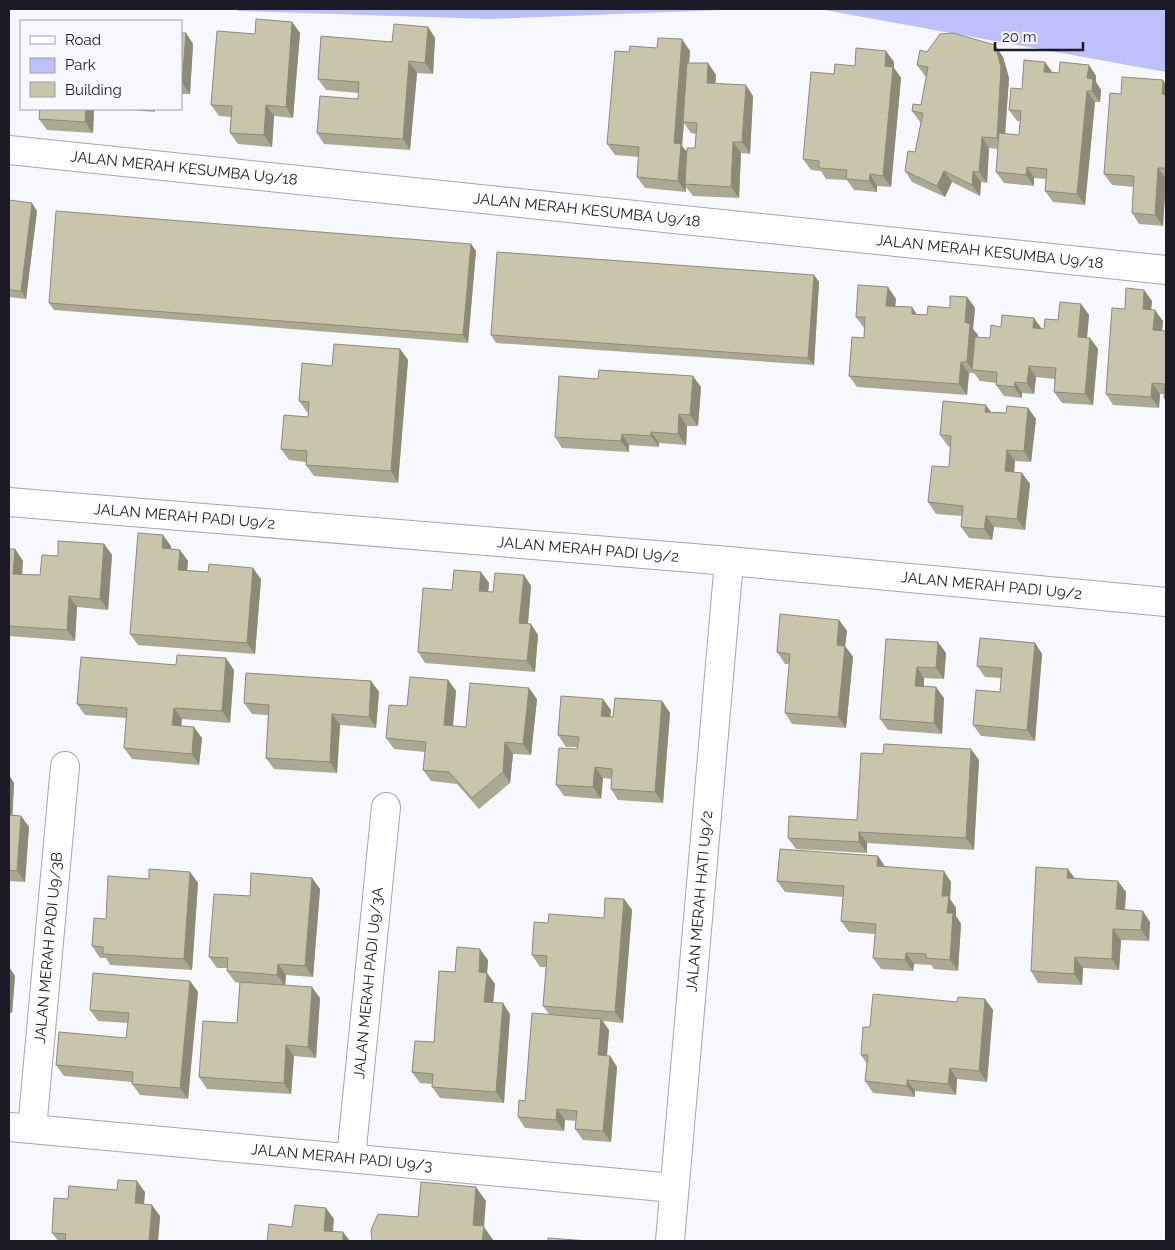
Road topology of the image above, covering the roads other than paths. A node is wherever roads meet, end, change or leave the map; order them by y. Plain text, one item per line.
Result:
1 (9, 150) edge
2 (1166, 270) edge
3 (9, 502) edge
4 (729, 561) junction
5 (1166, 602) edge
6 (65, 766) dead end
7 (386, 807) dead end
8 (20, 1128) edge
9 (351, 1158) junction
10 (674, 1188) junction
11 (670, 1241) edge

1 - 2 street, JALAN MERAH KESUMBA U9/18
3 - 4 street, JALAN MERAH PADI U9/2
4 - 5 street, JALAN MERAH PADI U9/2
4 - 10 street, JALAN MERAH HATI U9/2
6 - 8 street, JALAN MERAH PADI U9/3B
7 - 9 street, JALAN MERAH PADI U9/3A
8 - 9 street, JALAN MERAH PADI U9/3
9 - 10 street, JALAN MERAH PADI U9/3
10 - 11 street, JALAN MERAH HATI U9/2

